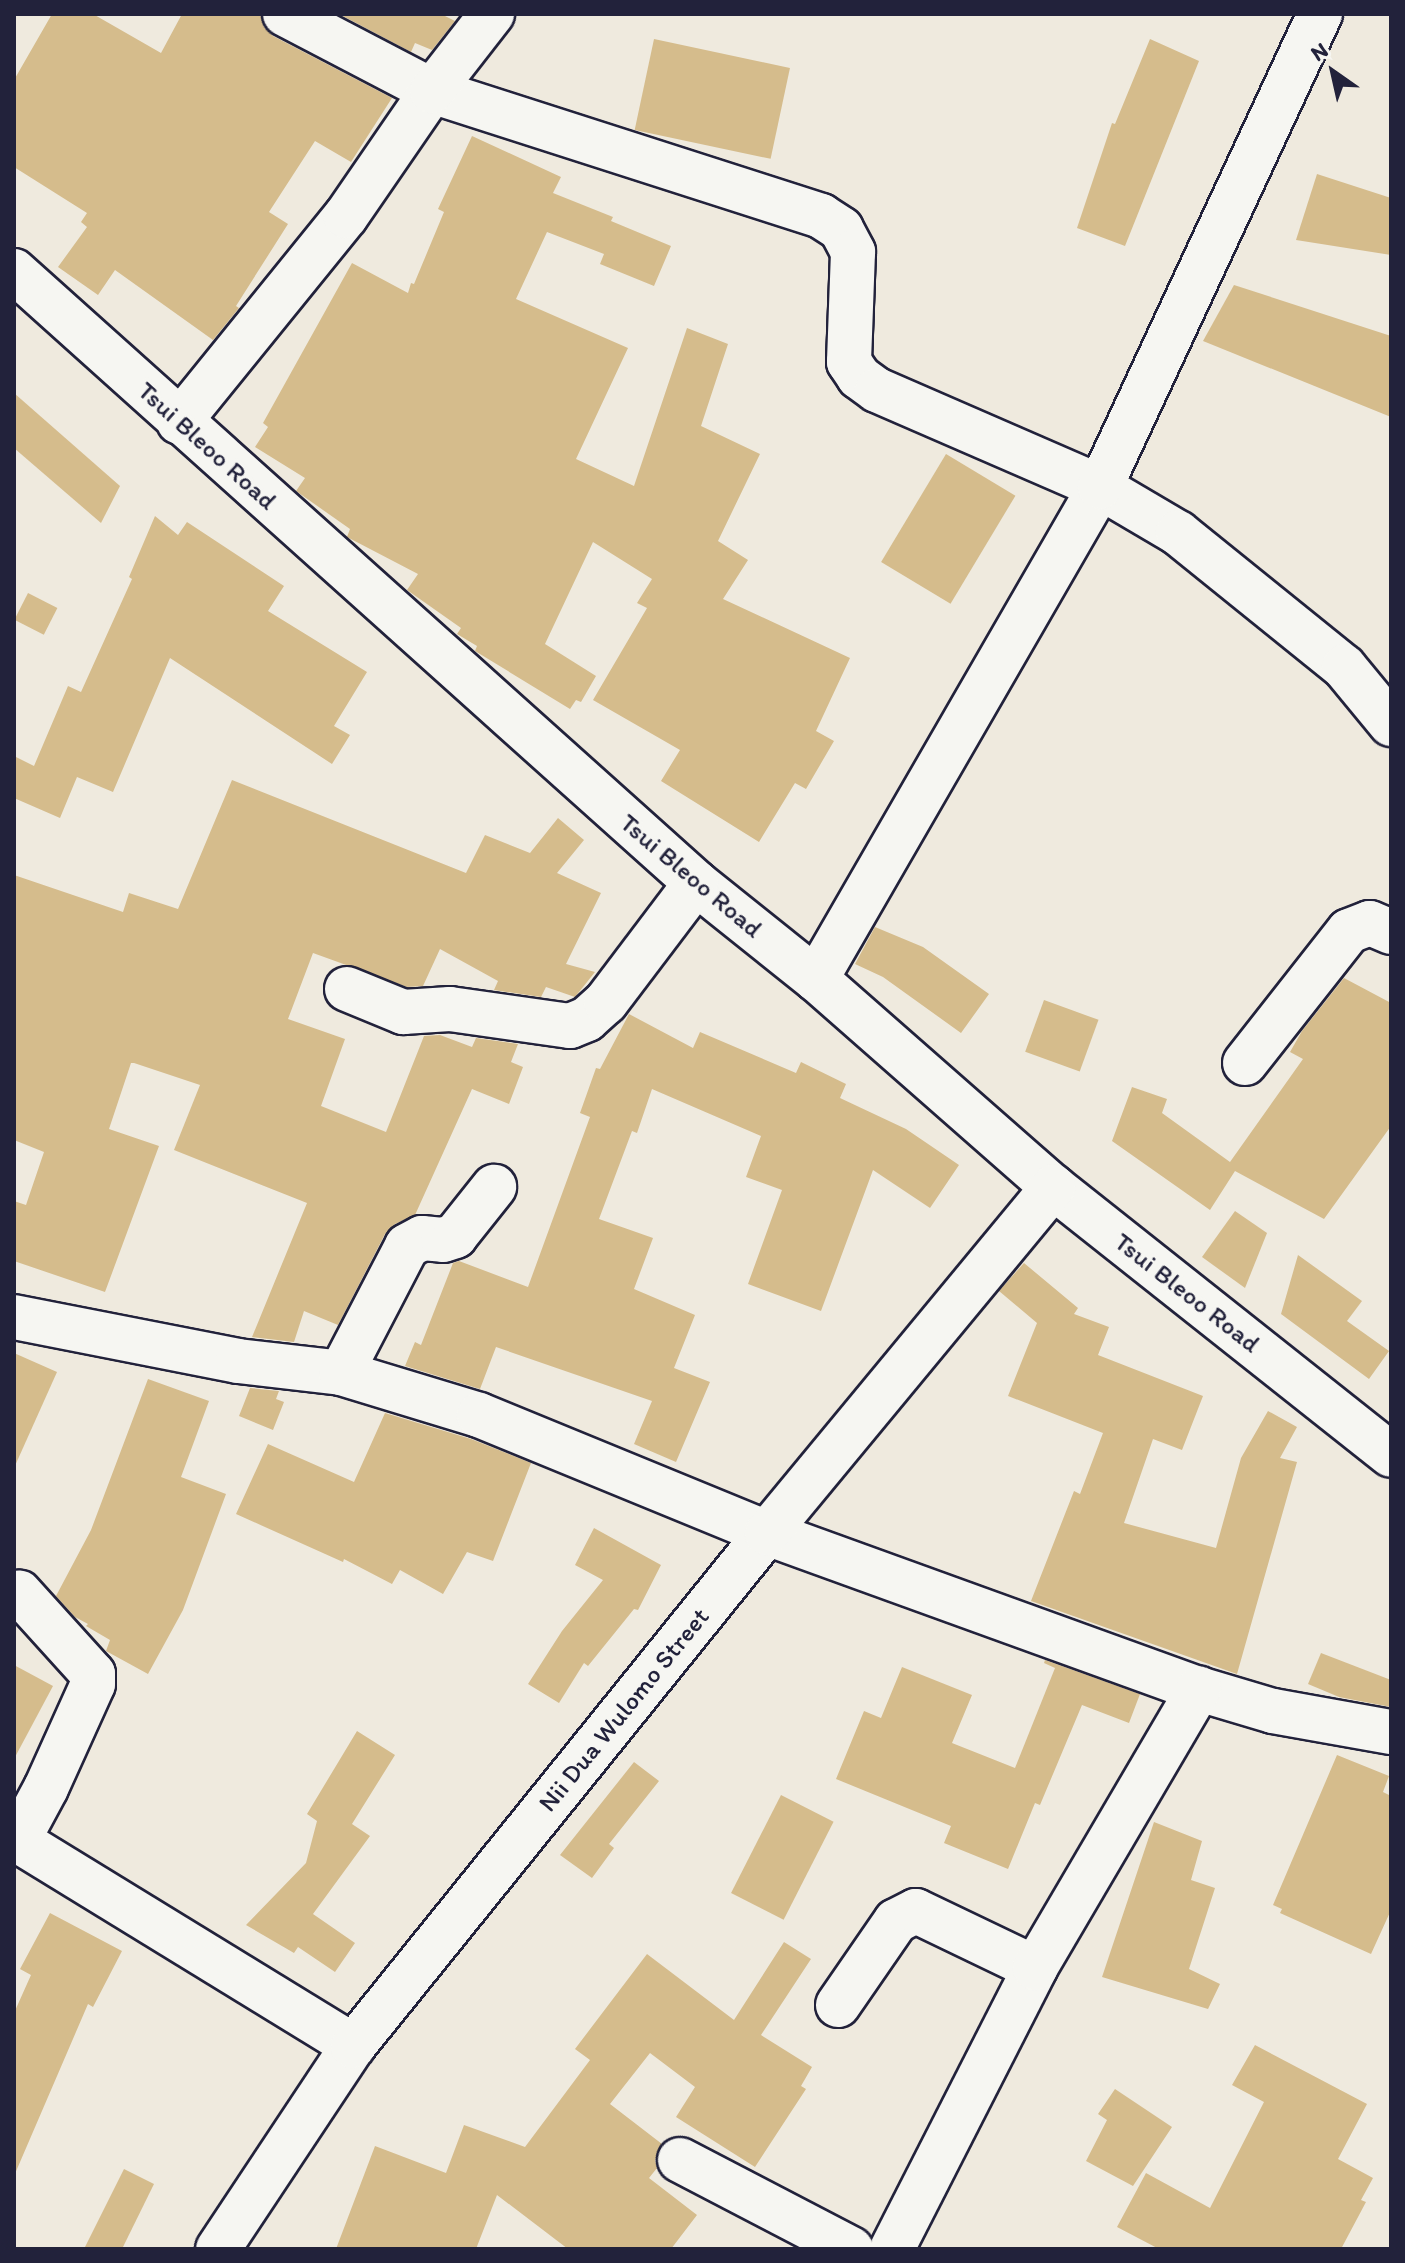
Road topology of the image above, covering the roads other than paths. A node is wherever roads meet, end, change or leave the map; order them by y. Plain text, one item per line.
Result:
1 (285, 14) edge
2 (492, 14) edge
3 (1320, 14) edge
4 (432, 91) junction
5 (14, 271) edge
6 (179, 422) junction
7 (1100, 487) junction
8 (1391, 724) edge
9 (696, 883) junction
10 (1391, 932) edge
11 (816, 979) junction
12 (347, 989) dead end
13 (1245, 1063) dead end
14 (494, 1187) dead end
15 (1053, 1187) junction
16 (14, 1317) edge
17 (341, 1373) junction
18 (1391, 1455) edge
19 (767, 1533) junction
20 (19, 1592) dead end
21 (1199, 1689) junction
22 (1391, 1732) edge
23 (16, 1839) edge
24 (1035, 1968) junction
25 (838, 2005) dead end
26 (353, 2046) junction
27 (680, 2160) dead end
28 (796, 2237) edge
29 (218, 2249) edge
30 (851, 2249) edge
31 (892, 2249) edge

1 - 4 street
2 - 4 street
3 - 7 street
4 - 6 street
4 - 7 street
5 - 6 street, Tsui Bleoo Road
6 - 9 street, Tsui Bleoo Road
7 - 8 street
7 - 11 street
9 - 11 street, Tsui Bleoo Road
9 - 12 street
10 - 13 street
11 - 15 street, Tsui Bleoo Road
14 - 17 street
15 - 18 street, Tsui Bleoo Road
15 - 19 street, Nii Dua Wulomo Street
16 - 17 street
17 - 19 street
19 - 21 street
19 - 26 street, Nii Dua Wulomo Street
20 - 23 street
21 - 22 street
21 - 24 street
23 - 26 street
24 - 25 street
24 - 31 street
26 - 29 street, Nii Dua Wulomo Street
27 - 28 street
28 - 30 street

